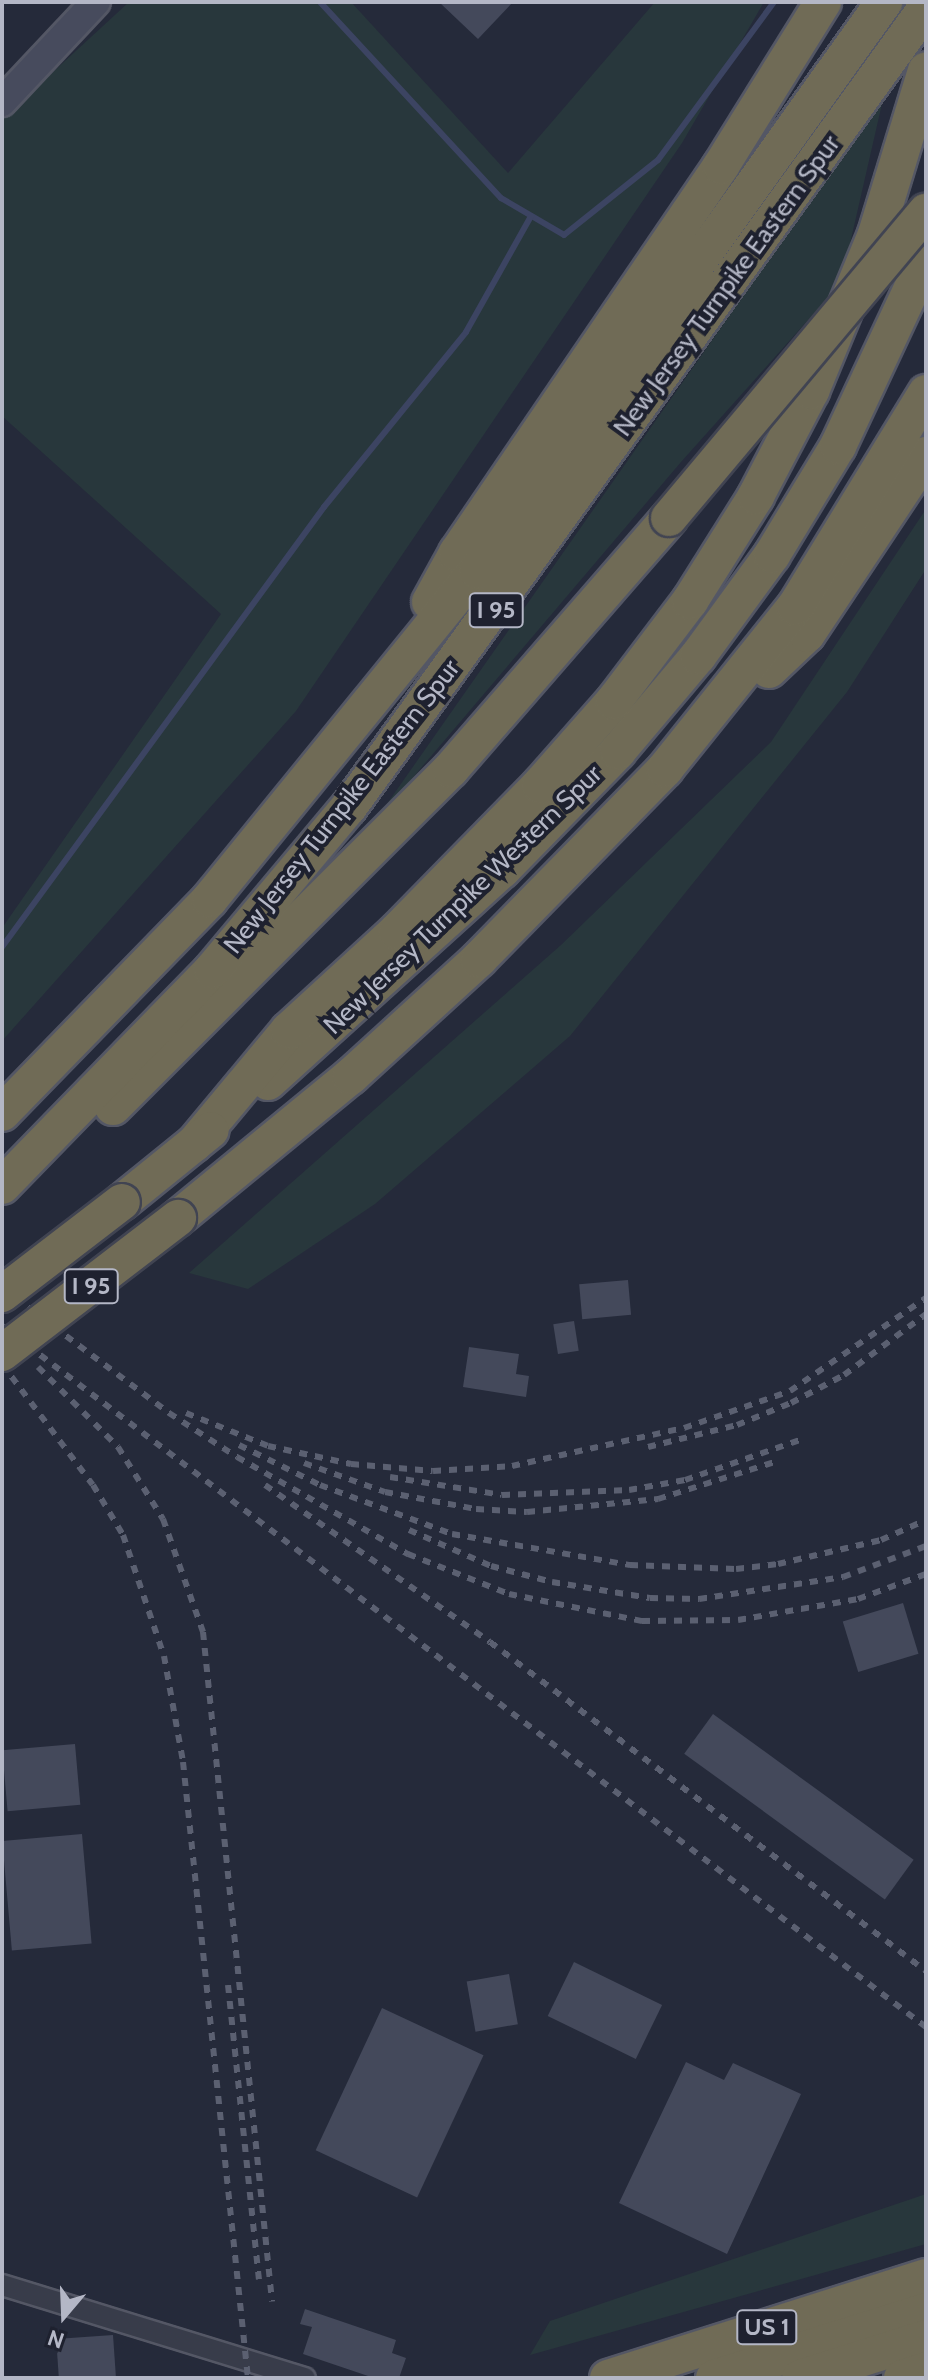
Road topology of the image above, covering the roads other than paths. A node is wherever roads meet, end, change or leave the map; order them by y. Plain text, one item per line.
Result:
1 (96, 2) edge
2 (823, 2) edge
3 (884, 2) edge
4 (926, 8) edge
5 (926, 70) edge
6 (2, 102) edge
7 (926, 212) edge
8 (926, 258) edge
9 (926, 393) edge
10 (926, 455) edge
11 (394, 667) junction
12 (685, 746) junction
13 (2, 1113) edge
14 (194, 1144) junction
15 (13, 1184) edge
16 (2, 1294) edge
17 (2, 1353) edge
18 (926, 2277) edge
19 (2, 2285) edge
20 (926, 2311) edge
21 (926, 2338) edge
22 (926, 2370) edge
23 (305, 2378) edge
24 (608, 2378) edge
25 (714, 2378) edge
26 (800, 2378) edge
27 (902, 2378) edge

1 - 6 street
2 - 11 highway, New Jersey Turnpike Eastern Spur / I 95
3 - 11 highway, New Jersey Turnpike Eastern Spur / I 95
4 - 15 highway, New Jersey Turnpike Eastern Spur / I 95
5 - 14 highway
7 - 15 highway, New Jersey Turnpike Eastern Spur / I 95, bridge
8 - 14 highway, New Jersey Turnpike Western Spur / I 95
9 - 12 highway, New Jersey Turnpike Western Spur / I 95
10 - 12 highway
11 - 13 highway, New Jersey Turnpike Eastern Spur / I 95
12 - 17 highway, New Jersey Turnpike Western Spur / I 95, bridge
14 - 16 highway, New Jersey Turnpike Western Spur / I 95, bridge
18 - 24 highway, US 1
19 - 23 street
20 - 25 highway
21 - 26 highway
22 - 27 highway

